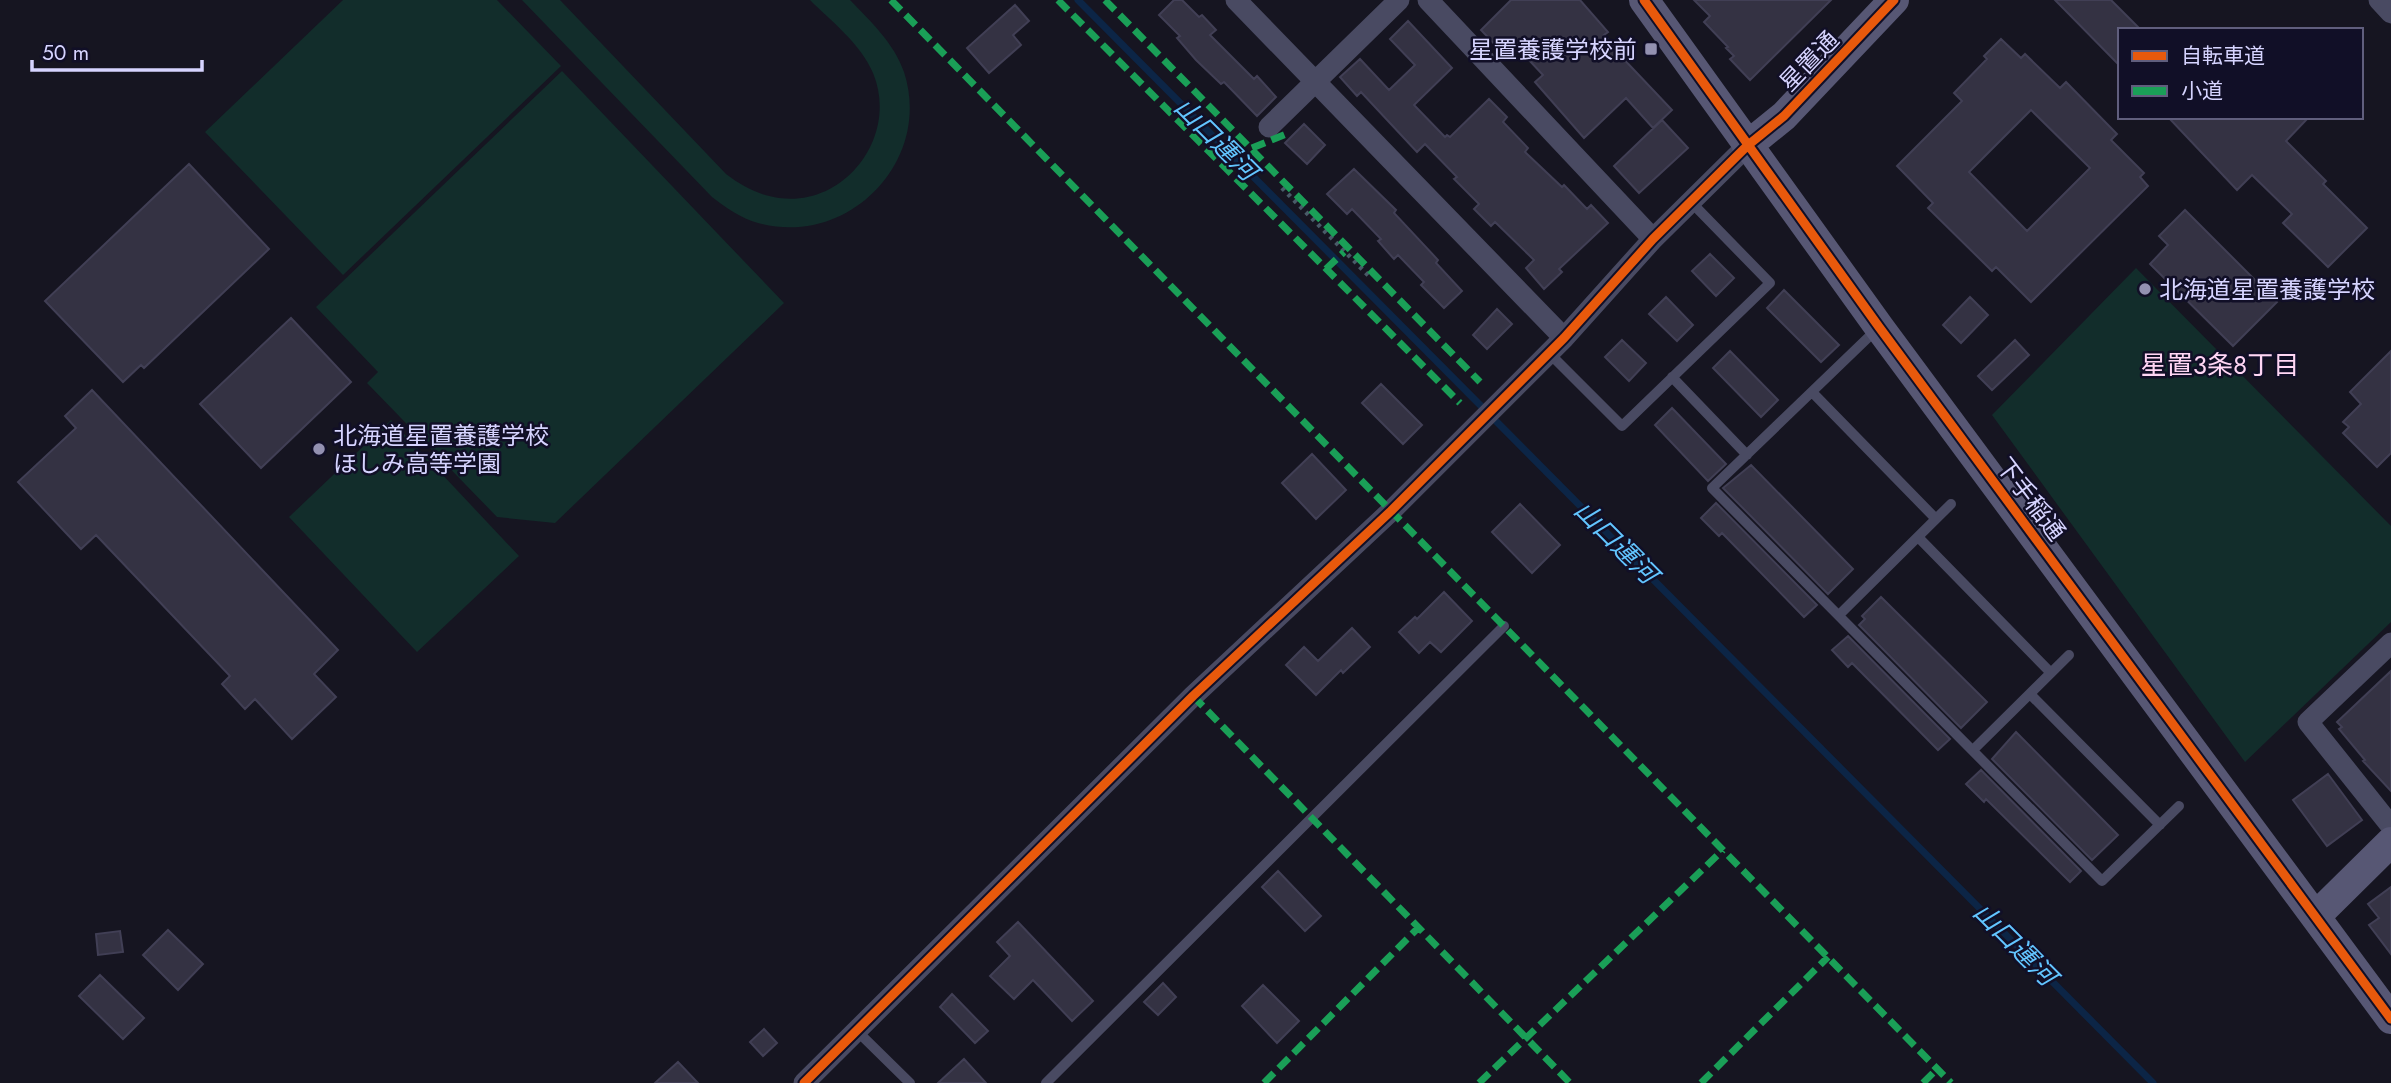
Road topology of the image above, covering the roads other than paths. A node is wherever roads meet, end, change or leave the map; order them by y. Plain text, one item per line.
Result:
1 (1236, 0) edge
2 (1399, 0) edge
3 (1428, 0) edge
4 (1644, 0) edge
5 (1894, 0) edge
6 (2379, 0) edge
7 (2391, 13) edge
8 (1315, 81) junction
9 (1269, 127) dead end
10 (1747, 146) junction
11 (1690, 202) junction
12 (1653, 239) junction
13 (1880, 327) junction
14 (1564, 338) junction
15 (1549, 353) junction
16 (1672, 377) junction
17 (1812, 392) junction
18 (1747, 455) junction
19 (1951, 504) dead end
20 (1936, 519) junction
21 (1919, 537) junction
22 (1839, 615) junction
23 (1504, 626) dead end
24 (2391, 643) edge
25 (2070, 655) dead end
26 (2051, 673) junction
27 (2030, 694) junction
28 (1973, 750) junction
29 (2179, 806) dead end
30 (2160, 825) junction
31 (2391, 826) edge
32 (2391, 842) edge
33 (2316, 916) junction
34 (2391, 1019) edge
35 (857, 1031) junction
36 (804, 1083) edge
37 (910, 1083) edge
38 (1046, 1083) edge

1 - 8 street
2 - 8 street
3 - 12 street
4 - 10 street, 下手稲通
5 - 10 street, 星置通
6 - 7 street
8 - 9 street
8 - 14 street
10 - 11 street
10 - 13 street, 下手稲通
11 - 12 street
11 - 16 lane
12 - 14 street
13 - 17 lane
13 - 33 street, 下手稲通
14 - 15 street
15 - 16 lane
15 - 35 street
16 - 18 lane
17 - 18 lane
17 - 20 lane
18 - 22 lane
19 - 20 lane
20 - 21 lane
21 - 22 lane
21 - 26 lane
22 - 28 lane
23 - 38 lane
24 - 31 street
25 - 26 lane
26 - 27 lane
27 - 28 lane
27 - 30 lane
28 - 30 lane
29 - 30 lane
32 - 33 street
33 - 34 street, 下手稲通
35 - 36 street
35 - 37 lane

